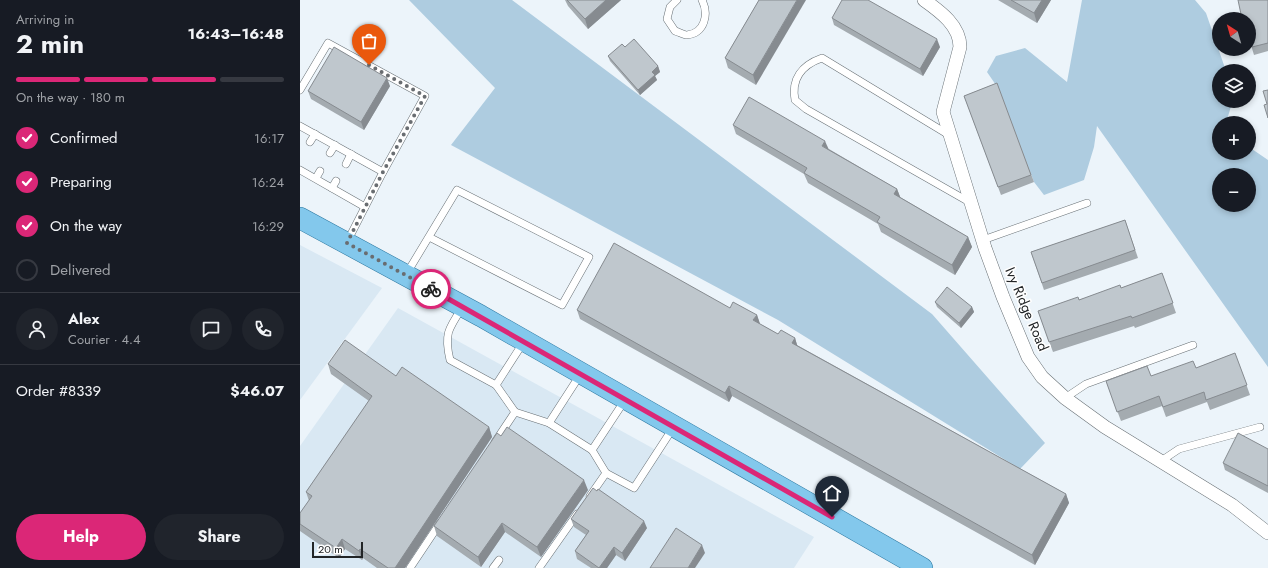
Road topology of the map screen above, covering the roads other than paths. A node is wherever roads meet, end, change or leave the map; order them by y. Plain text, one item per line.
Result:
1 (677, 0) edge
2 (702, 0) edge
3 (924, 0) edge
4 (300, 90) edge
5 (300, 126) edge
6 (315, 134) junction
7 (949, 136) junction
8 (310, 142) dead end
9 (335, 145) junction
10 (330, 153) dead end
11 (351, 154) junction
12 (346, 164) dead end
13 (300, 170) edge
14 (320, 171) dead end
15 (383, 172) junction
16 (316, 178) junction
17 (336, 181) dead end
18 (332, 188) junction
19 (971, 203) junction
20 (1087, 203) dead end
21 (365, 207) junction
22 (300, 218) edge
23 (429, 237) junction
24 (983, 240) junction
25 (347, 243) junction
26 (406, 275) junction
27 (463, 306) junction
28 (525, 341) junction
29 (1193, 345) dead end
30 (582, 374) junction
31 (496, 385) junction
32 (1065, 398) junction
33 (625, 399) junction
34 (515, 412) junction
35 (550, 423) junction
36 (1260, 426) dead end
37 (674, 427) junction
38 (592, 450) junction
39 (489, 451) edge
40 (1161, 461) junction
41 (606, 473) junction
42 (445, 516) edge
43 (1268, 533) edge
44 (499, 560) dead end
45 (913, 566) edge
46 (410, 568) edge
47 (493, 568) edge
48 (539, 568) edge

1 - 2 lane
3 - 7 street, Ivy Ridge Road
4 - 15 lane
5 - 6 lane
6 - 8 lane
6 - 9 lane
7 - 19 street, Ivy Ridge Road
7 - 19 lane
9 - 10 lane
9 - 11 lane
11 - 12 lane
11 - 15 lane
13 - 16 lane
14 - 16 lane
15 - 21 lane
16 - 18 lane
17 - 18 lane
18 - 21 lane
19 - 24 street, Ivy Ridge Road
20 - 24 lane
21 - 25 lane
22 - 25 main road
23 - 23 lane
23 - 26 lane
24 - 32 street, Ivy Ridge Road
25 - 26 main road
26 - 27 main road
27 - 28 main road
27 - 31 lane
28 - 30 main road
28 - 31 lane
29 - 32 lane
30 - 33 main road
30 - 35 lane
31 - 34 lane
32 - 40 street, Ivy Ridge Road
33 - 37 main road
33 - 38 lane
34 - 35 lane
34 - 39 lane
35 - 38 lane
36 - 40 lane
37 - 41 lane
37 - 45 main road
38 - 41 lane
40 - 43 street, Ivy Ridge Road
41 - 48 lane
42 - 46 lane
44 - 47 lane

